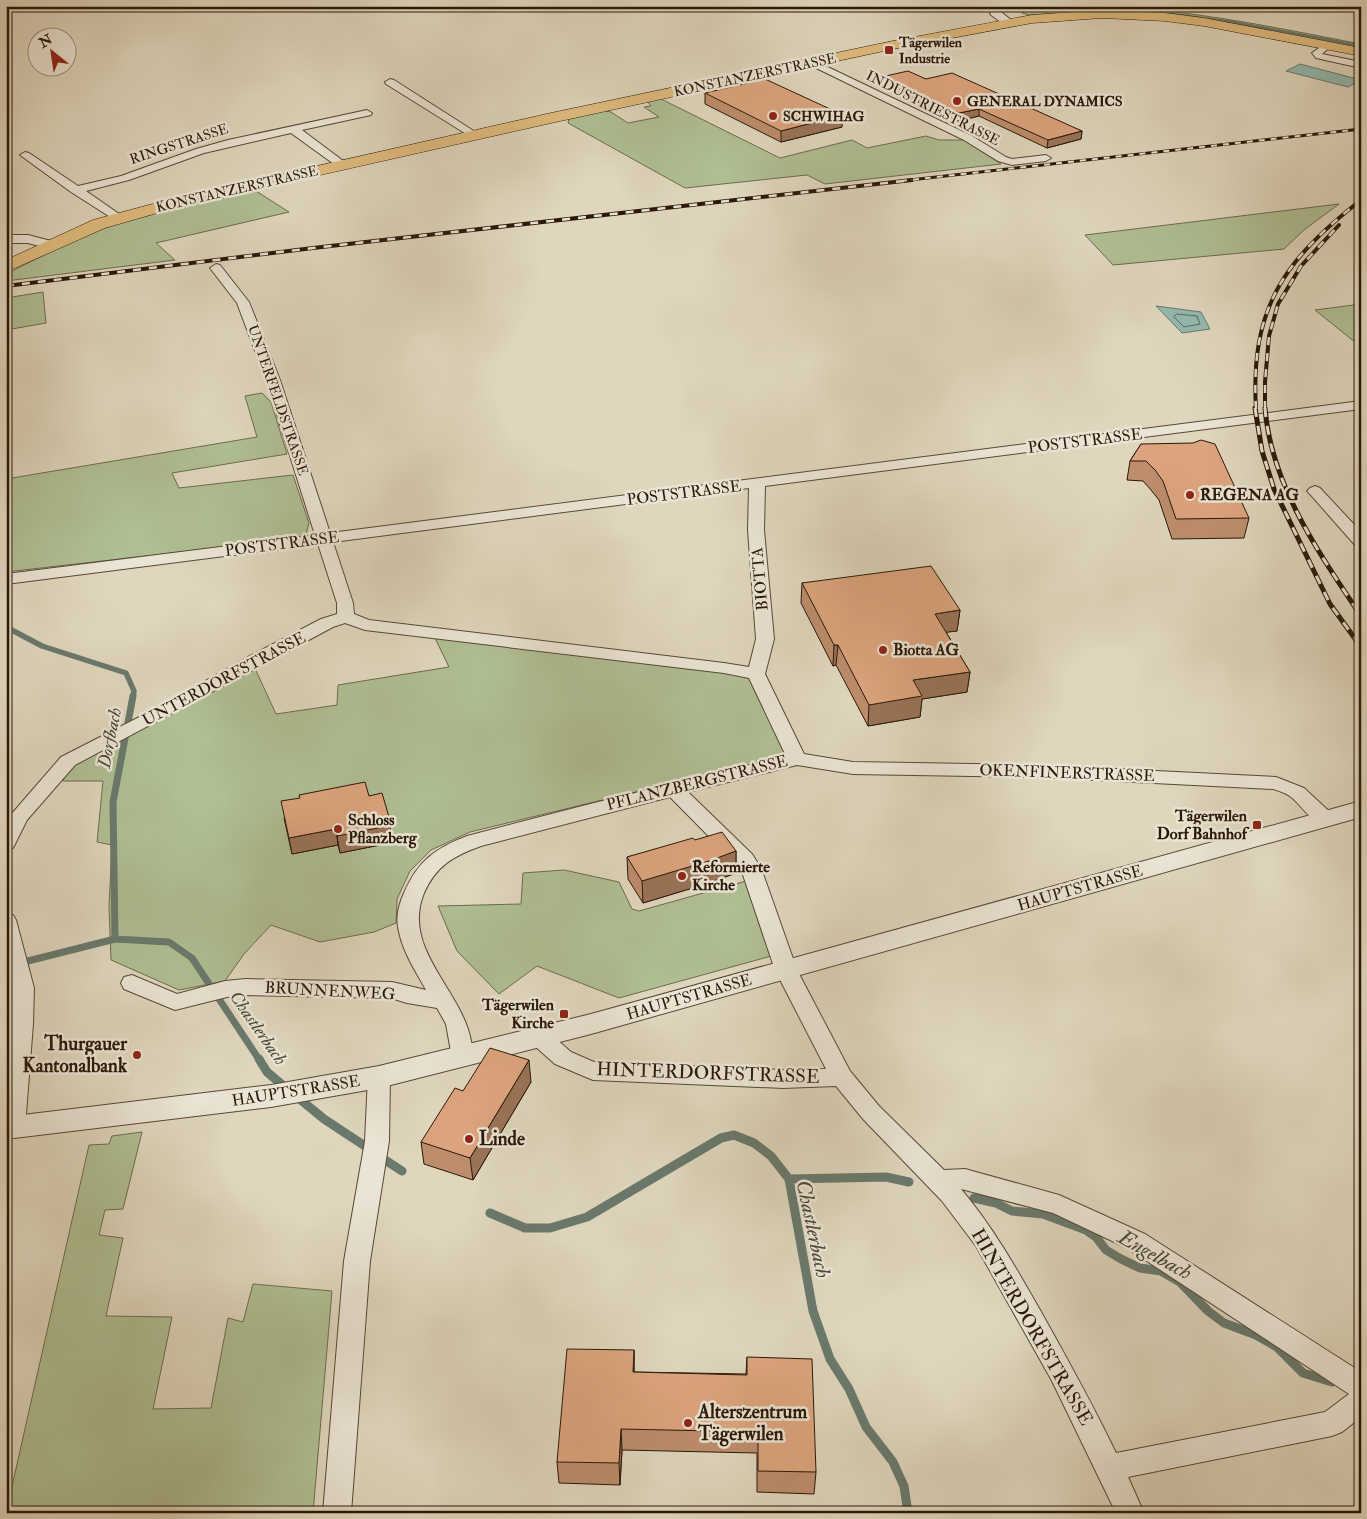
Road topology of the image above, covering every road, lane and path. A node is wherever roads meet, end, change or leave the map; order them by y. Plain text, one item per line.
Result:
1 (1000, 6) edge
2 (1010, 22) junction
3 (1326, 46) junction
4 (1361, 52) edge
5 (813, 63) junction
6 (1361, 64) edge
7 (390, 82) dead end
8 (367, 114) dead end
9 (293, 129) junction
10 (475, 135) junction
11 (25, 155) dead end
12 (1046, 158) dead end
13 (342, 165) junction
14 (75, 190) junction
15 (118, 218) junction
16 (6, 239) edge
17 (50, 244) junction
18 (6, 267) edge
19 (216, 268) dead end
20 (1361, 405) edge
21 (757, 483) junction
22 (1314, 492) dead end
23 (323, 539) junction
24 (1361, 542) edge
25 (6, 579) edge
26 (346, 617) junction
27 (756, 674) junction
28 (797, 759) junction
29 (673, 789) junction
30 (1361, 810) edge
31 (1325, 819) junction
32 (6, 843) edge
33 (6, 920) edge
34 (786, 970) junction
35 (132, 982) dead end
36 (443, 1001) junction
37 (539, 1037) junction
38 (463, 1057) junction
39 (379, 1077) junction
40 (842, 1077) junction
41 (9, 1128) edge
42 (377, 1141) joint
43 (373, 1167) joint
44 (936, 1180) junction
45 (1361, 1387) edge
46 (1361, 1400) edge
47 (1110, 1468) junction
48 (338, 1513) edge
49 (1130, 1513) edge

1 - 2 street
2 - 3 main road, KONSTANZERSTRASSE
2 - 5 main road, KONSTANZERSTRASSE
3 - 4 main road, KONSTANZERSTRASSE
3 - 6 street
5 - 10 main road, KONSTANZERSTRASSE
5 - 12 street, INDUSTRIESTRASSE
7 - 10 street
8 - 9 street, RINGSTRASSE
9 - 13 street
9 - 14 street, RINGSTRASSE
10 - 13 main road, KONSTANZERSTRASSE
11 - 14 street
13 - 15 main road, KONSTANZERSTRASSE
14 - 15 street
15 - 17 main road, KONSTANZERSTRASSE
16 - 17 street
17 - 18 main road, KONSTANZERSTRASSE
19 - 23 street, UNTERFELDSTRASSE
20 - 21 street, POSTSTRASSE
21 - 23 street, POSTSTRASSE
21 - 27 street, BIOTTA
22 - 24 street
23 - 25 street, POSTSTRASSE
23 - 26 street
26 - 27 street
26 - 32 street, UNTERDORFSTRASSE
27 - 28 street, PFLANZBERGSTRASSE
28 - 29 street, PFLANZBERGSTRASSE
28 - 31 street, OKENFINERSTRASSE
29 - 34 street
29 - 36 street, PFLANZBERGSTRASSE
30 - 31 street, HAUPTSTRASSE
31 - 34 street, HAUPTSTRASSE
33 - 41 street
34 - 37 street, HAUPTSTRASSE
34 - 40 street
35 - 36 street, BRUNNENWEG
36 - 38 street, PFLANZBERGSTRASSE
37 - 38 street, HAUPTSTRASSE
37 - 40 street, HINTERDORFSTRASSE
38 - 39 street, HAUPTSTRASSE
39 - 41 street, HAUPTSTRASSE
39 - 42 street
40 - 44 street, HINTERDORFSTRASSE
42 - 43 street
43 - 48 street
44 - 45 street
44 - 47 street, HINTERDORFSTRASSE
46 - 47 street
47 - 49 street, HINTERDORFSTRASSE

